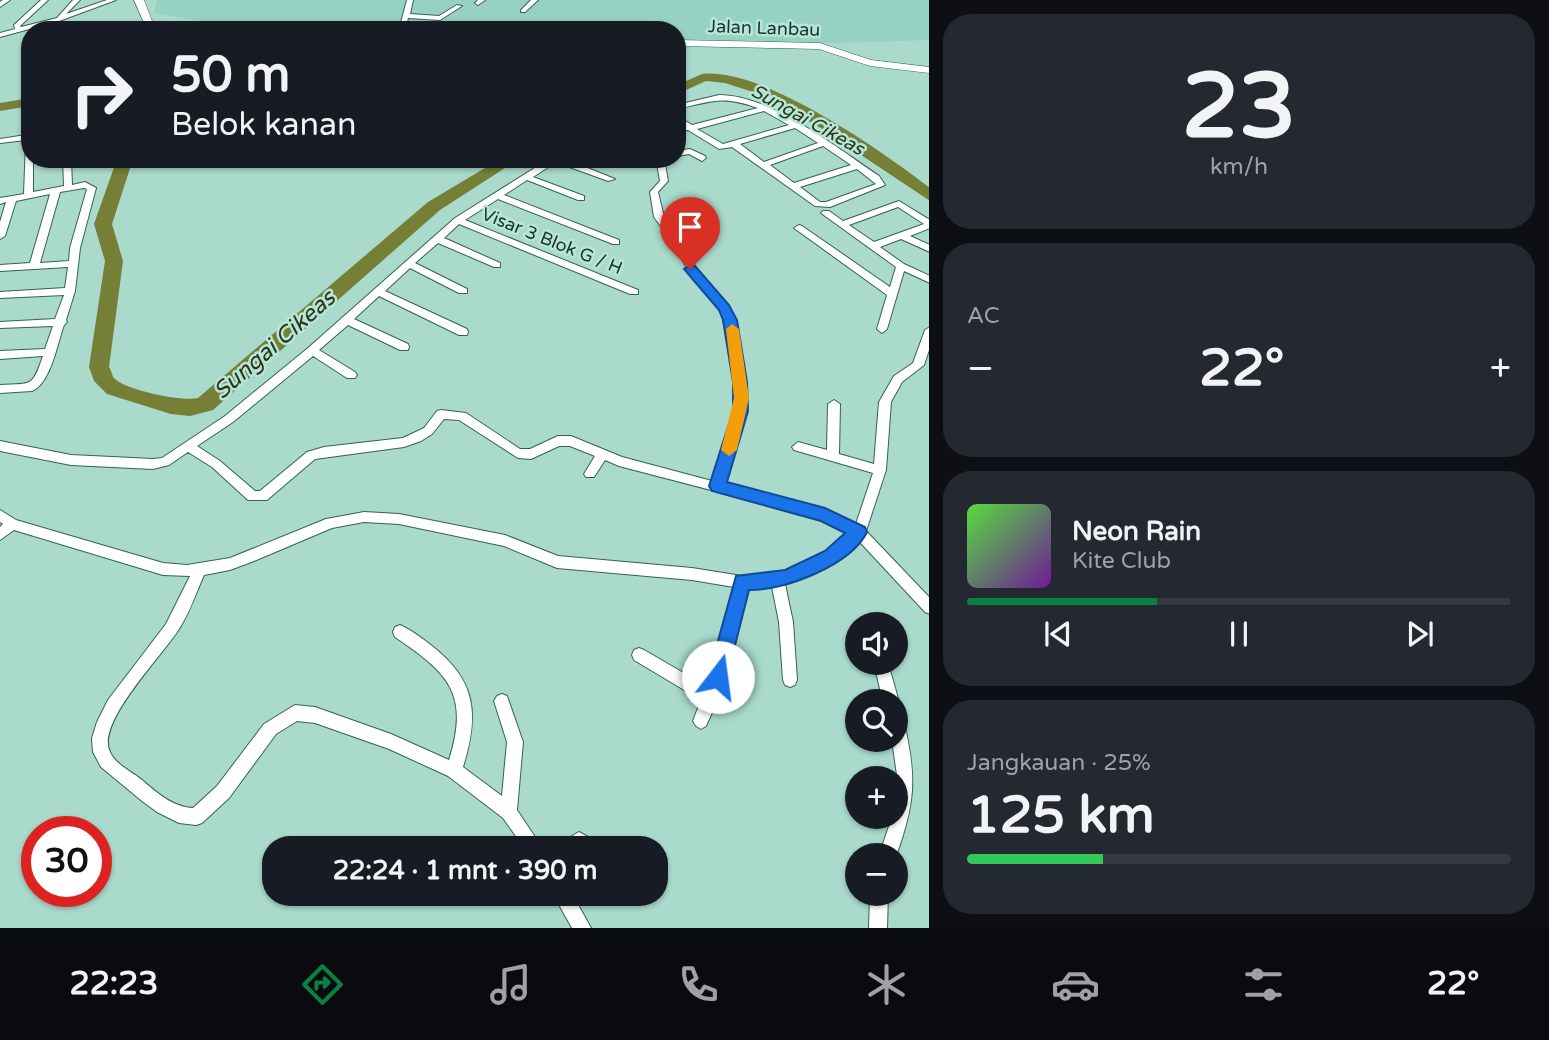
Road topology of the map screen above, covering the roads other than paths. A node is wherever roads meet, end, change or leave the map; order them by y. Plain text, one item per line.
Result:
1 (7, 0) edge
2 (45, 0) edge
3 (77, 0) edge
4 (113, 0) edge
5 (139, 0) edge
6 (411, 0) edge
7 (535, 0) edge
8 (0, 5) edge
9 (459, 6) dead end
10 (523, 11) dead end
11 (406, 16) junction
12 (57, 20) junction
13 (22, 21) edge
14 (54, 21) edge
15 (147, 21) edge
16 (405, 21) edge
17 (21, 22) edge
18 (21, 31) joint
19 (0, 35) edge
20 (686, 43) edge
21 (929, 70) edge
22 (686, 105) edge
23 (764, 109) junction
24 (686, 125) edge
25 (795, 126) junction
26 (686, 128) edge
27 (690, 128) junction
28 (21, 138) edge
29 (706, 139) junction
30 (0, 141) edge
31 (734, 144) junction
32 (822, 144) junction
33 (686, 145) dead end
34 (686, 152) edge
35 (702, 158) dead end
36 (763, 165) junction
37 (858, 166) junction
38 (29, 168) edge
39 (67, 168) edge
40 (540, 168) edge
41 (580, 168) edge
42 (662, 168) edge
43 (526, 177) junction
44 (611, 179) dead end
45 (793, 186) junction
46 (68, 188) junction
47 (56, 190) junction
48 (497, 195) junction
49 (28, 196) junction
50 (581, 198) dead end
51 (12, 199) junction
52 (0, 201) edge
53 (826, 213) dead end
54 (458, 220) junction
55 (842, 224) junction
56 (2, 225) edge
57 (929, 225) edge
58 (799, 228) dead end
59 (901, 235) junction
60 (0, 236) edge
61 (436, 239) junction
62 (616, 242) dead end
63 (873, 246) junction
64 (929, 249) edge
65 (73, 264) junction
66 (409, 264) junction
67 (497, 265) dead end
68 (34, 266) junction
69 (901, 266) junction
70 (0, 268) edge
71 (929, 280) edge
72 (71, 290) junction
73 (377, 291) junction
74 (463, 291) dead end
75 (634, 292) dead end
76 (892, 294) junction
77 (0, 295) edge
78 (346, 320) junction
79 (62, 322) junction
80 (0, 325) edge
81 (882, 329) dead end
82 (929, 330) edge
83 (463, 332) dead end
84 (404, 347) dead end
85 (312, 351) junction
86 (50, 352) junction
87 (0, 355) edge
88 (924, 366) edge
89 (351, 375) dead end
90 (0, 389) edge
91 (834, 404) dead end
92 (0, 446) edge
93 (188, 447) junction
94 (798, 447) dead end
95 (601, 456) junction
96 (833, 458) junction
97 (880, 470) junction
98 (590, 474) dead end
99 (718, 486) junction
100 (0, 515) edge
101 (4, 531) edge
102 (859, 532) junction
103 (199, 571) junction
104 (778, 581) junction
105 (742, 582) junction
106 (929, 608) edge
107 (400, 632) dead end
108 (639, 655) dead end
109 (790, 680) dead end
110 (710, 697) junction
111 (502, 701) dead end
112 (701, 721) dead end
113 (903, 752) edge
114 (454, 770) junction
115 (203, 811) joint
116 (509, 813) junction
117 (526, 836) edge
118 (893, 843) edge
119 (569, 906) edge
120 (879, 906) edge
121 (582, 928) edge
122 (878, 928) edge

1 - 8 street
2 - 13 street
3 - 12 street
4 - 12 street
5 - 15 street
6 - 11 street
7 - 10 street
9 - 11 street
11 - 16 street
12 - 14 street
17 - 18 street
18 - 19 street
20 - 21 street, Jalan Lanbau
22 - 23 street
23 - 25 street
23 - 27 street
24 - 27 street
25 - 31 street
25 - 32 street
26 - 27 street
27 - 29 street
28 - 30 street
29 - 31 street
29 - 33 street
31 - 36 street
32 - 36 street
32 - 37 street
34 - 35 street
36 - 45 street
37 - 45 street
37 - 45 street
38 - 49 street
39 - 46 street
40 - 43 street
41 - 44 street
42 - 99 street
43 - 48 street
43 - 50 street
46 - 47 street
46 - 65 street
47 - 49 street
47 - 68 street
48 - 54 street
48 - 62 street
49 - 51 street
51 - 52 street
51 - 56 street
53 - 55 street
54 - 61 street
54 - 75 street, Visar 3 Blok G / H
55 - 57 street
55 - 63 street
56 - 60 street
57 - 59 street
58 - 76 street
59 - 63 street
59 - 64 street
61 - 66 street
61 - 67 street
63 - 69 street
65 - 68 street
65 - 72 street
66 - 73 street
66 - 74 street
68 - 70 street
69 - 71 street
69 - 76 street
72 - 77 street
72 - 79 street
73 - 78 street
73 - 83 street
76 - 81 street
78 - 84 street
78 - 85 street
79 - 80 street
79 - 86 street
82 - 88 street
85 - 89 street
85 - 93 street
86 - 87 street
86 - 90 street
88 - 97 street
91 - 96 street
92 - 93 street
93 - 95 street
94 - 96 street
95 - 98 street
95 - 99 street
96 - 97 street
97 - 102 street
99 - 102 street
100 - 101 street
101 - 103 street
102 - 104 street
102 - 106 street
103 - 105 street
103 - 115 street
104 - 105 street
104 - 109 street
105 - 110 street
107 - 114 street
108 - 110 street
110 - 112 street
111 - 116 street
113 - 118 street
114 - 115 street
114 - 116 street
116 - 117 street
119 - 121 street
120 - 122 street

